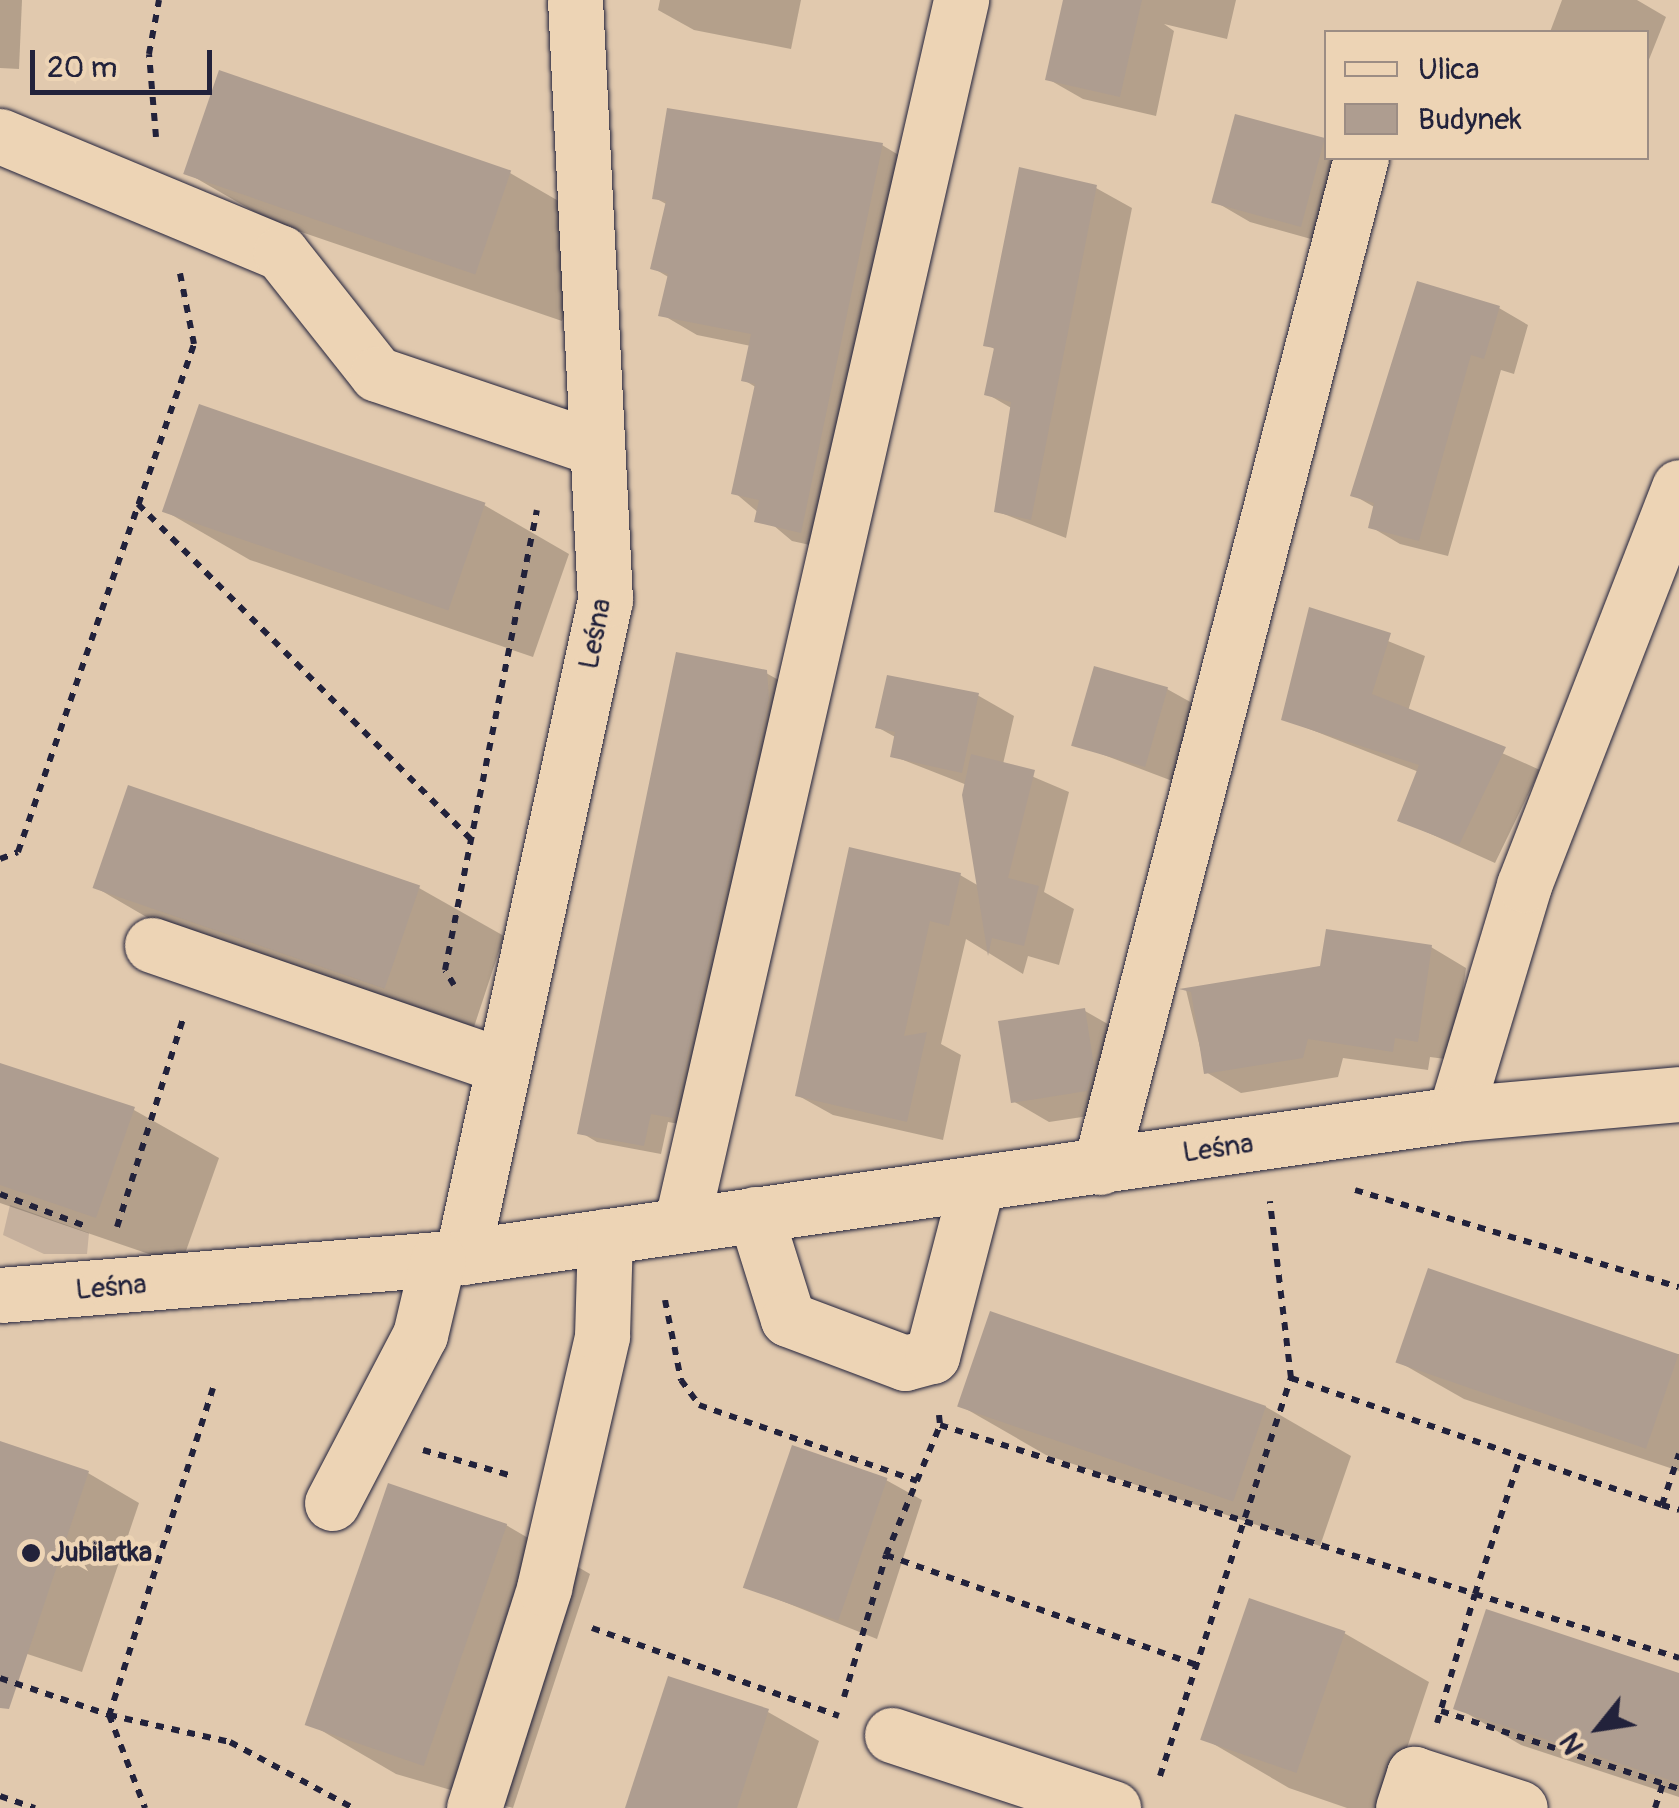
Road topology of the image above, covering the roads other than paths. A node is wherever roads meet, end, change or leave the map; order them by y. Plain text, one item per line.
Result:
1 (576, 0) edge
2 (961, 0) edge
3 (0, 136) edge
4 (1361, 160) edge
5 (595, 448) junction
6 (1679, 486) edge
7 (152, 945) dead end
8 (502, 1066) junction
9 (1679, 1094) edge
10 (1455, 1114) junction
11 (1100, 1167) junction
12 (977, 1183) junction
13 (755, 1214) junction
14 (646, 1230) junction
15 (450, 1258) junction
16 (11, 1287) edge
17 (332, 1503) dead end
18 (892, 1735) road end
19 (474, 1808) edge
20 (1113, 1808) edge
21 (1403, 1808) edge
22 (1520, 1808) edge

1 - 5 street, Leśna
2 - 14 street
3 - 5 street
4 - 11 street
5 - 8 street, Leśna
6 - 10 street
7 - 8 street
8 - 15 street, Leśna
9 - 10 street, Leśna
10 - 11 street, Leśna
11 - 12 street, Leśna
12 - 13 street, Leśna
12 - 13 street
13 - 14 street, Leśna
14 - 15 street, Leśna
14 - 19 street
15 - 16 street, Leśna
15 - 17 street
18 - 20 street
21 - 22 street

